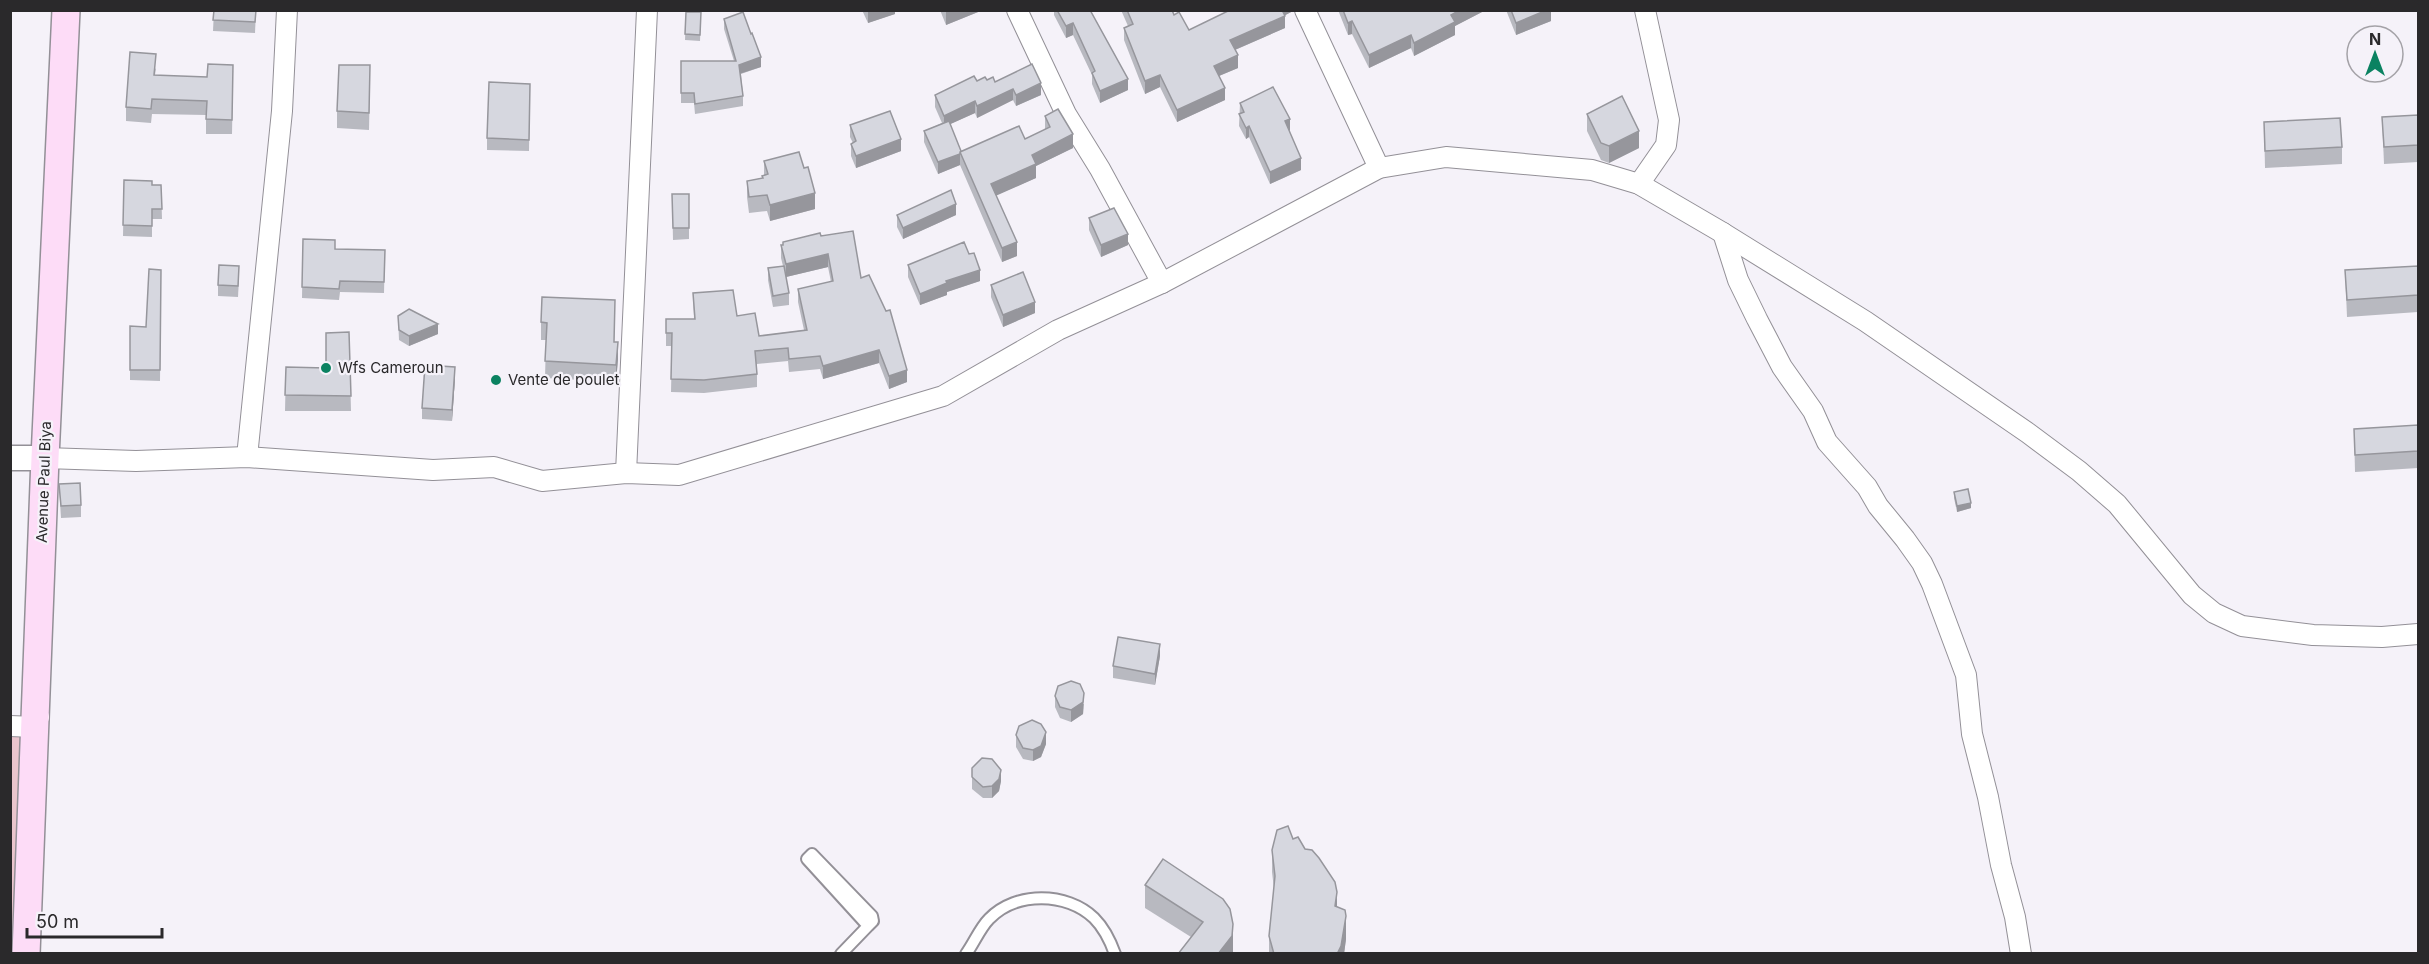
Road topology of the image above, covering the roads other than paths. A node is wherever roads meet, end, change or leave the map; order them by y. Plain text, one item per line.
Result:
1 (66, 10) edge
2 (287, 10) edge
3 (647, 10) edge
4 (1017, 10) edge
5 (1305, 10) edge
6 (1645, 10) edge
7 (1379, 168) junction
8 (1639, 184) junction
9 (1723, 233) junction
10 (1162, 283) junction
11 (248, 457) junction
12 (10, 458) edge
13 (45, 458) junction
14 (626, 473) junction
15 (2418, 634) edge
16 (23, 727) edge
17 (868, 926) junction
18 (26, 954) edge
19 (841, 954) edge
20 (966, 954) edge
21 (1115, 954) edge
22 (2021, 954) edge

1 - 13 main road, Avenue Paul Biya
2 - 11 street
3 - 14 street
4 - 10 street
5 - 7 street
6 - 8 street
7 - 8 street
7 - 10 street
8 - 9 street
9 - 15 street
9 - 22 street
10 - 14 street
11 - 13 street
11 - 14 street
12 - 13 street
13 - 16 main road, Avenue Paul Biya
16 - 18 main road, Avenue Paul Biya
17 - 17 lane
17 - 19 lane
20 - 21 lane

